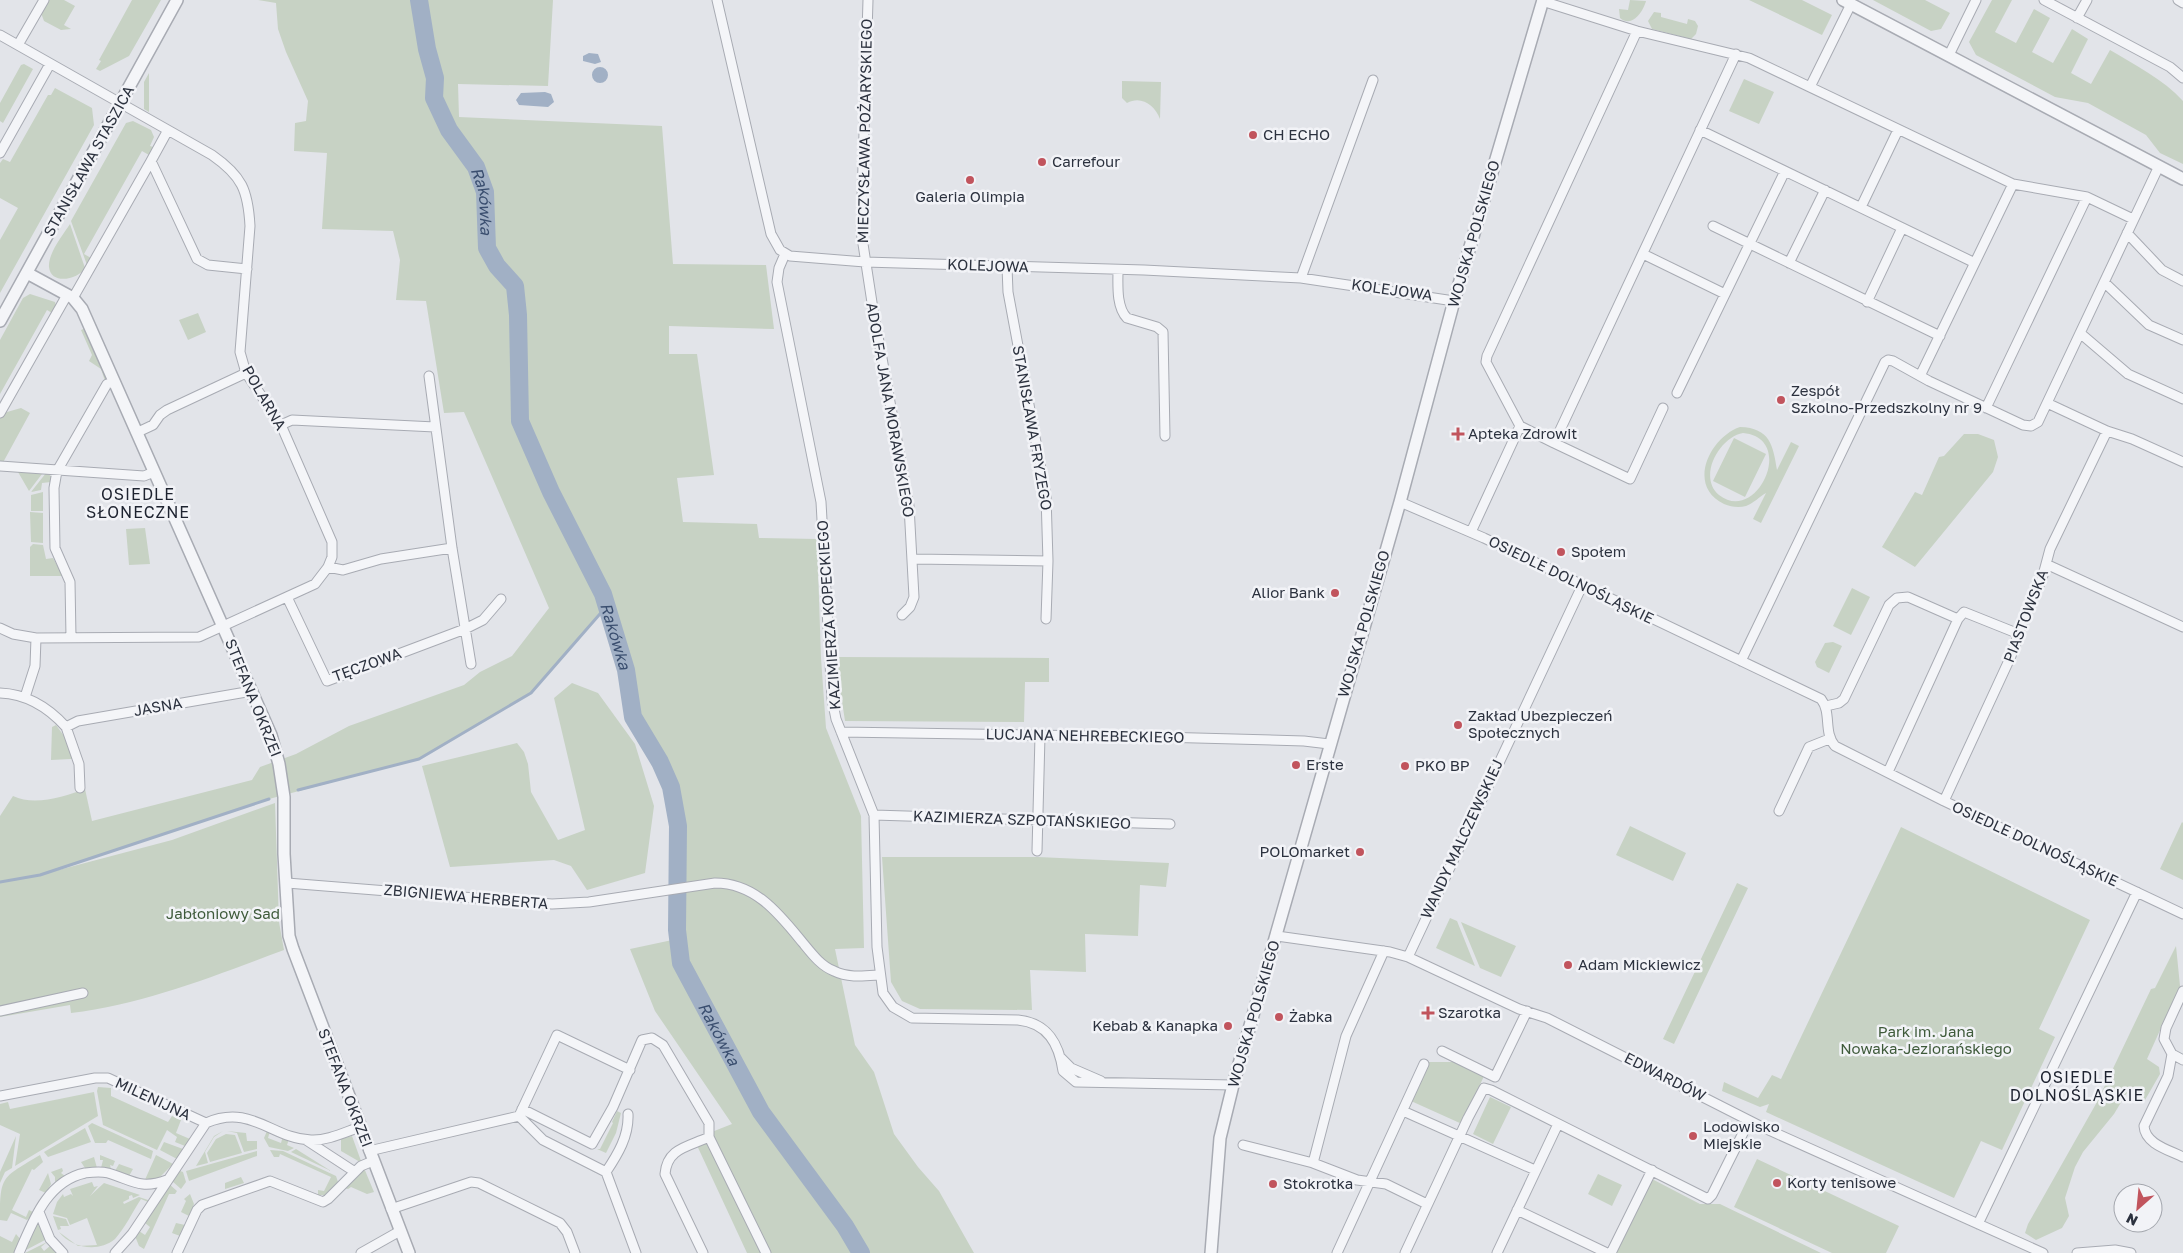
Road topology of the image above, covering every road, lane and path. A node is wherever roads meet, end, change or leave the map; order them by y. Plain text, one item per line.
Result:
1 (44, 0) edge
2 (177, 0) edge
3 (717, 0) edge
4 (868, 0) edge
5 (1976, 0) edge
6 (2044, 0) edge
7 (2087, 0) edge
8 (2178, 0) edge
9 (1543, 1) edge
10 (1847, 2) edge
11 (2183, 3) edge
12 (2077, 18) junction
13 (1637, 31) junction
14 (0, 35) edge
15 (18, 45) junction
16 (1736, 54) junction
17 (1949, 55) junction
18 (50, 64) junction
19 (2183, 78) edge
20 (1373, 80) dead end
21 (1810, 87) junction
22 (121, 104) junction
23 (168, 130) junction
24 (1700, 130) junction
25 (1898, 130) junction
26 (0, 153) edge
27 (151, 161) junction
28 (2159, 166) junction
29 (1785, 171) junction
30 (2183, 179) edge
31 (2013, 184) junction
32 (1825, 190) junction
33 (2088, 197) junction
34 (1861, 207) junction
35 (2133, 219) junction
36 (1713, 226) dead end
37 (1902, 228) junction
38 (2127, 233) junction
39 (1750, 244) junction
40 (785, 254) junction
41 (1643, 254) junction
42 (865, 262) junction
43 (1973, 262) junction
44 (1789, 263) junction
45 (1007, 267) junction
46 (247, 269) junction
47 (1118, 270) junction
48 (27, 273) junction
49 (1301, 278) junction
50 (2183, 281) edge
51 (2104, 282) junction
52 (1725, 294) junction
53 (70, 297) junction
54 (1454, 300) junction
55 (1868, 302) junction
56 (0, 321) edge
57 (2080, 333) junction
58 (1940, 336) junction
59 (2183, 340) edge
60 (246, 373) junction
61 (1921, 374) junction
62 (429, 376) dead end
63 (115, 382) junction
64 (1677, 393) dead end
65 (2183, 399) edge
66 (2047, 403) junction
67 (1663, 408) dead end
68 (1986, 408) junction
69 (0, 413) edge
70 (281, 425) junction
71 (1520, 426) junction
72 (435, 427) junction
73 (138, 432) junction
74 (2107, 432) junction
75 (1165, 436) dead end
76 (1554, 442) junction
77 (2183, 462) edge
78 (0, 466) edge
79 (57, 471) junction
80 (154, 472) junction
81 (1400, 502) junction
82 (1471, 532) junction
83 (452, 548) junction
84 (914, 560) junction
85 (1048, 561) junction
86 (2046, 564) junction
87 (328, 567) junction
88 (1582, 586) junction
89 (287, 597) junction
90 (501, 599) dead end
91 (902, 615) dead end
92 (1046, 619) dead end
93 (1958, 619) junction
94 (224, 626) junction
95 (2183, 627) edge
96 (0, 628) edge
97 (465, 629) junction
98 (2019, 634) junction
99 (71, 637) junction
100 (36, 638) junction
101 (1741, 661) junction
102 (471, 664) dead end
103 (252, 691) junction
104 (0, 693) edge
105 (25, 696) junction
106 (1826, 706) junction
107 (66, 727) junction
108 (841, 732) junction
109 (1040, 736) junction
110 (1829, 739) junction
111 (1329, 744) junction
112 (1888, 772) junction
113 (80, 788) dead end
114 (1944, 801) junction
115 (1779, 811) dead end
116 (874, 815) junction
117 (1038, 819) junction
118 (1170, 824) dead end
119 (1037, 851) dead end
120 (286, 883) junction
121 (2137, 892) junction
122 (2183, 914) edge
123 (1277, 936) junction
124 (1384, 951) junction
125 (1408, 957) junction
126 (879, 975) junction
127 (2183, 991) edge
128 (83, 993) dead end
129 (1527, 1011) junction
130 (0, 1012) edge
131 (1442, 1050) dead end
132 (2172, 1054) junction
133 (2183, 1060) edge
134 (1424, 1064) dead end
135 (630, 1070) junction
136 (1233, 1085) junction
137 (0, 1096) edge
138 (1403, 1111) junction
139 (521, 1112) junction
140 (628, 1114) dead end
141 (1749, 1121) junction
142 (206, 1123) junction
143 (1558, 1124) junction
144 (360, 1127) junction
145 (1460, 1136) junction
146 (709, 1137) junction
147 (306, 1140) junction
148 (1243, 1145) dead end
149 (371, 1156) junction
150 (2183, 1157) edge
151 (1313, 1163) junction
152 (1535, 1170) junction
153 (1652, 1170) junction
154 (355, 1172) junction
155 (606, 1172) junction
156 (167, 1180) junction
157 (1370, 1182) junction
158 (1428, 1204) junction
159 (392, 1208) junction
160 (1517, 1210) junction
161 (40, 1212) junction
162 (1978, 1224) junction
163 (400, 1231) junction
164 (19, 1253) edge
165 (63, 1253) edge
166 (115, 1253) edge
167 (177, 1253) edge
168 (361, 1253) edge
169 (409, 1253) edge
170 (574, 1253) edge
171 (636, 1253) edge
172 (703, 1253) edge
173 (766, 1253) edge
174 (1211, 1253) edge
175 (1337, 1253) edge
176 (1406, 1253) edge
177 (1497, 1253) edge
178 (1607, 1253) edge
179 (1611, 1253) edge
180 (2043, 1253) edge
181 (2077, 1253) edge
182 (2131, 1253) edge

1 - 15 street
2 - 22 street, STANISŁAWA STASZICA
3 - 40 street
4 - 42 street, MIECZYSŁAWA POŻARYSKIEGO
5 - 17 street
6 - 12 street
7 - 12 street
8 - 11 street
9 - 13 street
9 - 54 street, WOJSKA POLSKIEGO
10 - 17 street
10 - 21 street
12 - 19 street
13 - 16 street
13 - 71 street
14 - 15 street, POLARNA
15 - 18 street, POLARNA
16 - 21 street
16 - 24 street
17 - 28 street
18 - 22 street, POLARNA
18 - 26 street
20 - 49 street
21 - 25 street
22 - 23 street, POLARNA
22 - 48 street, STANISŁAWA STASZICA
23 - 27 street
23 - 46 street, POLARNA
24 - 29 street
24 - 41 street
25 - 31 street
25 - 34 street
27 - 46 street
27 - 53 street
28 - 30 street
28 - 35 street
29 - 32 street
29 - 39 street
31 - 33 street
31 - 43 street
32 - 34 street
32 - 44 street
33 - 35 street
33 - 68 street
34 - 37 street
35 - 38 street
36 - 39 street
37 - 43 street
37 - 55 street
38 - 50 street
38 - 51 street
39 - 44 street
39 - 52 street
40 - 42 street, KOLEJOWA
40 - 108 street, KAZIMIERZA KOPECKIEGO
41 - 52 street
41 - 76 street
42 - 45 street, KOLEJOWA
42 - 84 street, ADOLFA JANA MORAWSKIEGO
43 - 58 street
44 - 55 street
45 - 47 street, KOLEJOWA
45 - 85 street, STANISŁAWA FRYZEGO
46 - 60 street, POLARNA
47 - 49 street, KOLEJOWA
47 - 75 street
48 - 53 street, STEFANA OKRZEI
48 - 56 street, STANISŁAWA STASZICA
49 - 54 street, KOLEJOWA
51 - 57 street
51 - 59 street
52 - 64 street
53 - 63 street, STEFANA OKRZEI
53 - 69 street
54 - 81 street, WOJSKA POLSKIEGO
55 - 58 street
57 - 65 street
57 - 66 street
58 - 61 street
60 - 70 street, POLARNA
60 - 73 street
61 - 68 street
61 - 101 street
62 - 72 street
63 - 73 street, STEFANA OKRZEI
63 - 79 street
66 - 68 street
66 - 74 street
67 - 76 street
70 - 72 street
70 - 87 street, POLARNA
71 - 76 street
71 - 82 street
72 - 83 street
73 - 80 street, STEFANA OKRZEI
74 - 77 street
74 - 86 street, PIASTOWSKA
78 - 79 street
79 - 80 street
79 - 99 street
80 - 94 street, STEFANA OKRZEI
81 - 82 street, OSIEDLE DOLNOŚLĄSKIE
81 - 111 street, WOJSKA POLSKIEGO
82 - 88 street, OSIEDLE DOLNOŚLĄSKIE
83 - 87 street
83 - 97 street
84 - 85 street
84 - 91 street, ADOLFA JANA MORAWSKIEGO
85 - 92 street, STANISŁAWA FRYZEGO
86 - 95 street
86 - 98 street, PIASTOWSKA
87 - 89 street
88 - 101 street, OSIEDLE DOLNOŚLĄSKIE
88 - 125 street, WANDY MALCZEWSKIEJ
89 - 94 street
89 - 97 street, TĘCZOWA
90 - 97 street, TĘCZOWA
93 - 98 street
93 - 106 street
93 - 112 street
94 - 99 street
94 - 103 street, STEFANA OKRZEI
96 - 100 street
97 - 102 street
98 - 114 street, PIASTOWSKA
99 - 100 street
100 - 105 street
101 - 106 street, OSIEDLE DOLNOŚLĄSKIE
103 - 107 street, JASNA
103 - 120 street, STEFANA OKRZEI
104 - 105 street
105 - 107 street
106 - 110 street
107 - 113 street
108 - 109 street, LUCJANA NEHREBECKIEGO
108 - 116 street, KAZIMIERZA KOPECKIEGO
109 - 111 street, LUCJANA NEHREBECKIEGO
109 - 117 street
110 - 112 street, OSIEDLE DOLNOŚLĄSKIE
110 - 115 street
111 - 123 street, WOJSKA POLSKIEGO
112 - 114 street, OSIEDLE DOLNOŚLĄSKIE
114 - 121 street, OSIEDLE DOLNOŚLĄSKIE
116 - 117 street, KAZIMIERZA SZPOTAŃSKIEGO
116 - 126 street, KAZIMIERZA KOPECKIEGO
117 - 118 street, KAZIMIERZA SZPOTAŃSKIEGO
117 - 119 street
120 - 126 street, ZBIGNIEWA HERBERTA
120 - 144 street, STEFANA OKRZEI
121 - 122 street, OSIEDLE DOLNOŚLĄSKIE
121 - 162 street
123 - 124 street, EDWARDÓW
123 - 136 street, WOJSKA POLSKIEGO
124 - 125 street, EDWARDÓW
124 - 151 street
125 - 129 street, EDWARDÓW
126 - 136 street, KAZIMIERZA KOPECKIEGO
127 - 132 street
128 - 130 street
129 - 131 street
129 - 141 street, EDWARDÓW
132 - 133 street
132 - 150 street
134 - 138 street
135 - 139 street
135 - 139 street
135 - 146 street
136 - 174 street, WOJSKA POLSKIEGO
137 - 142 street, MILENIJNA
138 - 145 street
138 - 157 street
139 - 149 street
139 - 155 street
140 - 155 street
141 - 153 street
141 - 162 street, EDWARDÓW
142 - 147 street, MILENIJNA
142 - 156 street
143 - 145 street
143 - 152 street
143 - 153 street
144 - 147 street, MILENIJNA
144 - 149 street, STEFANA OKRZEI
145 - 152 street
145 - 158 street
146 - 172 street
146 - 173 street
147 - 154 street
148 - 151 street
149 - 154 street
149 - 159 street, STEFANA OKRZEI
151 - 157 street
152 - 160 street
153 - 179 street
154 - 167 street
155 - 171 street
156 - 161 street
156 - 166 street
157 - 158 street
157 - 175 street
158 - 176 street
159 - 163 street, STEFANA OKRZEI
159 - 170 street
160 - 177 street
160 - 178 street
161 - 164 street
161 - 165 street
162 - 180 street, EDWARDÓW
163 - 168 street
163 - 169 street, STEFANA OKRZEI
181 - 182 street

